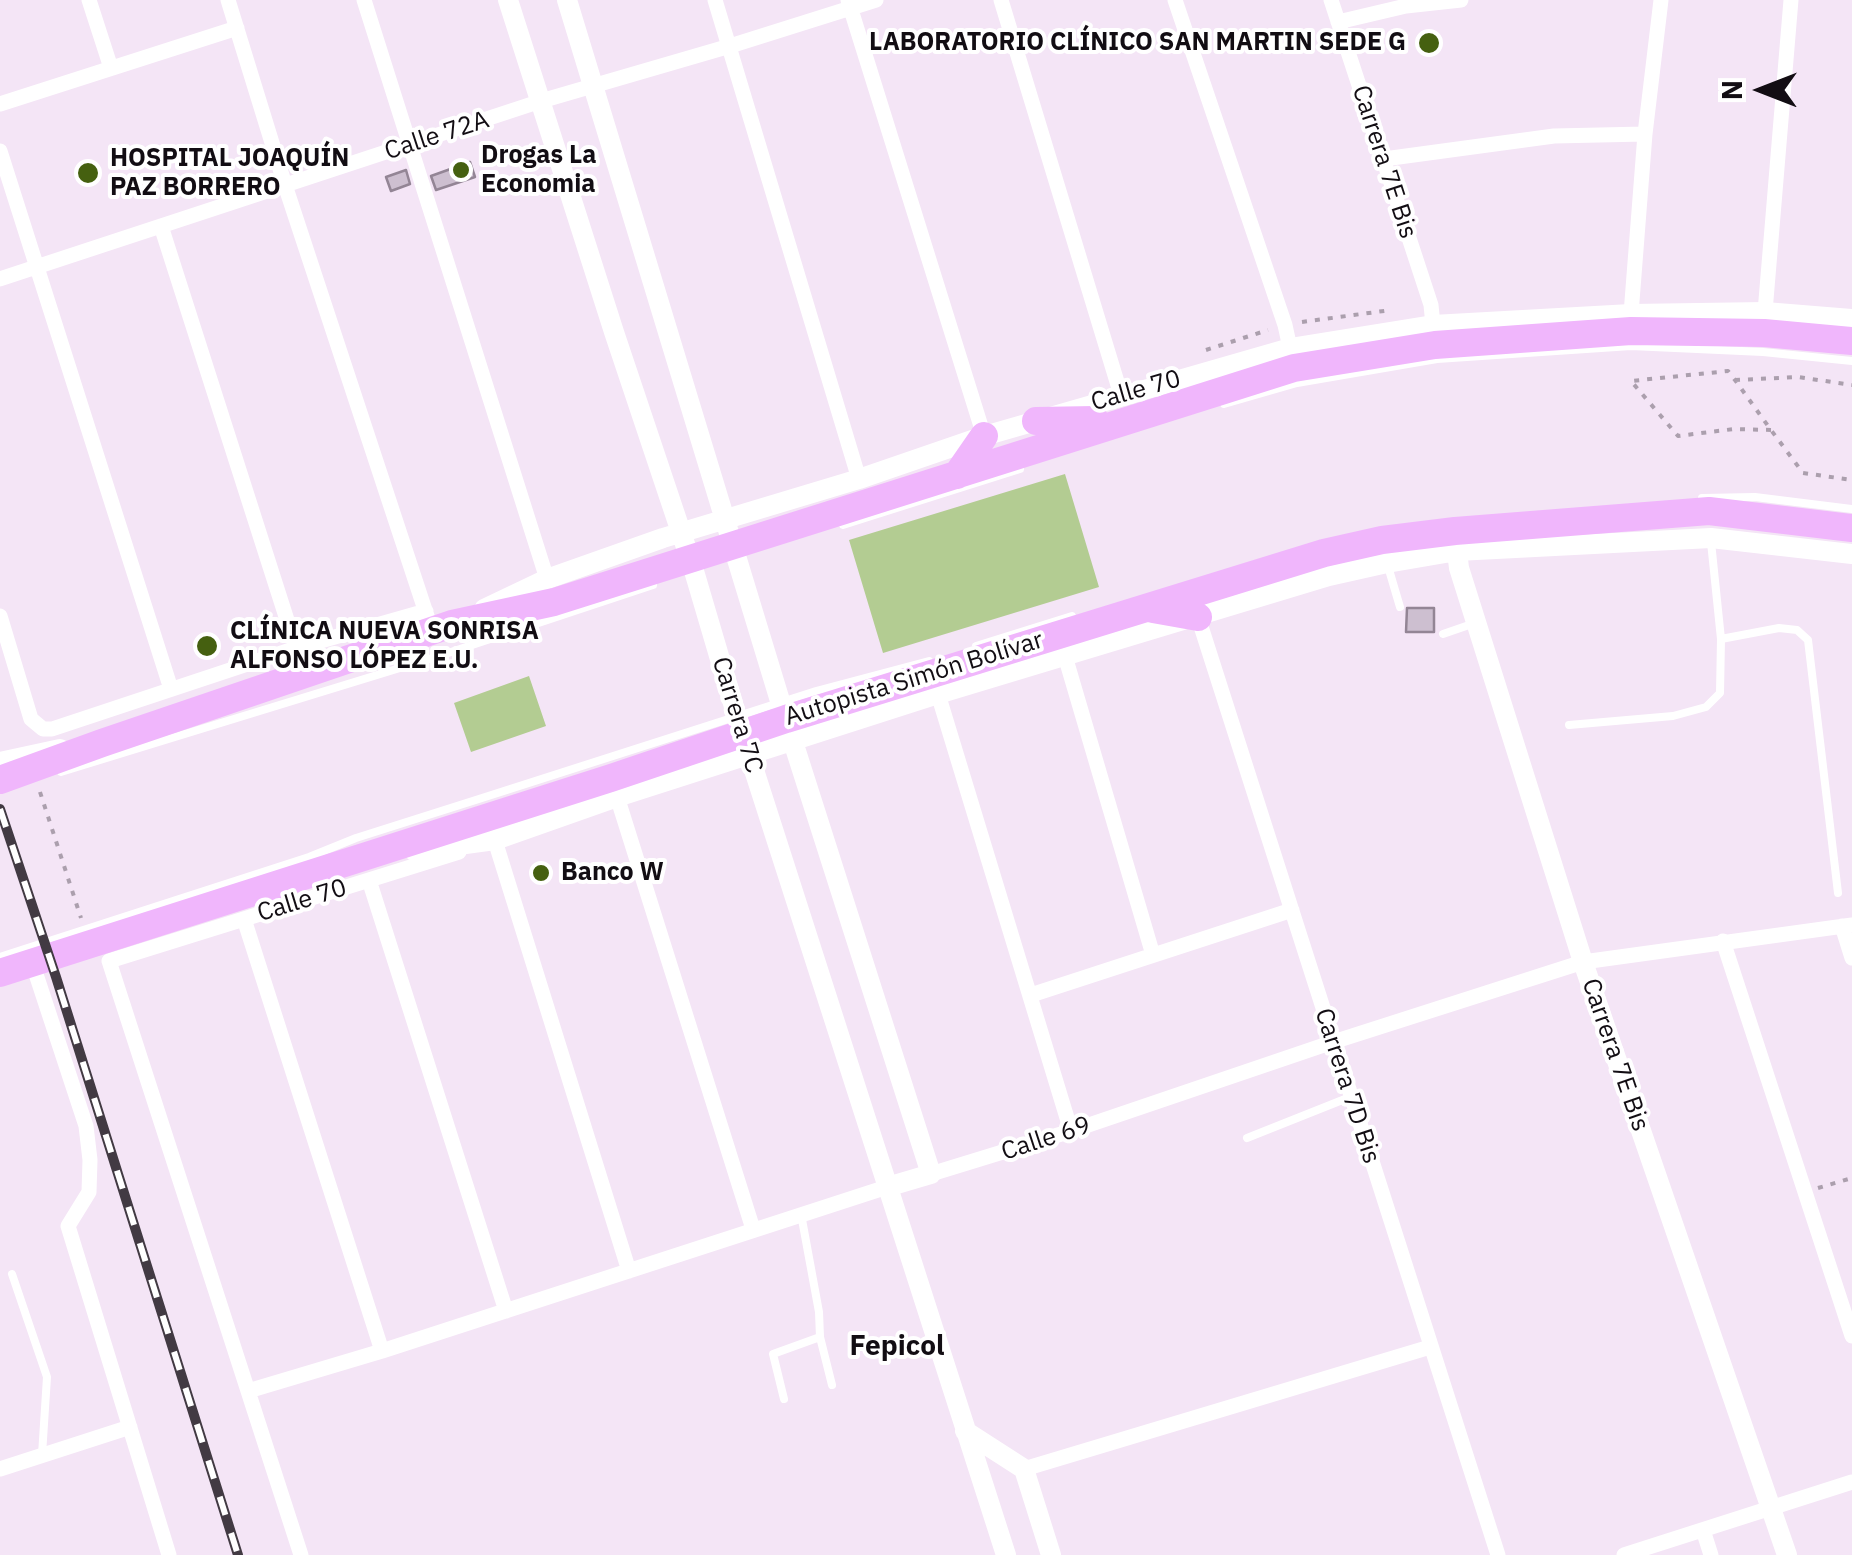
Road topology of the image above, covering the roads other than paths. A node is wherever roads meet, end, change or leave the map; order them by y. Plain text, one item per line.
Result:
1 (89, 0) edge
2 (228, 0) edge
3 (364, 0) edge
4 (508, 0) edge
5 (567, 0) edge
6 (715, 0) edge
7 (876, 0) edge
8 (1000, 0) edge
9 (1175, 0) edge
10 (1331, 0) edge
11 (1462, 0) edge
12 (1661, 0) edge
13 (1791, 0) edge
14 (850, 4) edge
15 (1338, 22) junction
16 (237, 28) junction
17 (730, 46) junction
18 (112, 68) junction
19 (594, 86) junction
20 (541, 102) junction
21 (0, 104) edge
22 (1645, 134) junction
23 (410, 145) junction
24 (0, 151) edge
25 (1384, 159) junction
26 (286, 185) junction
27 (161, 226) junction
28 (36, 266) junction
29 (0, 278) edge
30 (1765, 312) junction
31 (1631, 314) junction
32 (1852, 319) edge
33 (1433, 325) junction
34 (1852, 341) edge
35 (1290, 348) junction
36 (1852, 362) edge
37 (1222, 405) dead end
38 (1123, 407) junction
39 (1036, 421) joint
40 (984, 436) junction
41 (1036, 464) dead end
42 (957, 475) junction
43 (859, 479) junction
44 (1689, 499) dead end
45 (1852, 509) edge
46 (838, 527) dead end
47 (1852, 528) edge
48 (1711, 538) junction
49 (734, 547) junction
50 (1457, 551) junction
51 (1852, 554) edge
52 (690, 561) junction
53 (1387, 563) junction
54 (546, 579) junction
55 (662, 582) dead end
56 (1400, 607) dead end
57 (1146, 608) junction
58 (0, 616) edge
59 (1198, 617) junction
60 (1088, 618) junction
61 (437, 622) junction
62 (1476, 622) junction
63 (1444, 634) dead end
64 (1720, 639) junction
65 (296, 648) junction
66 (964, 650) dead end
67 (946, 655) dead end
68 (1066, 656) junction
69 (171, 689) junction
70 (938, 694) junction
71 (786, 721) junction
72 (1568, 725) dead end
73 (743, 736) junction
74 (102, 743) junction
75 (0, 762) edge
76 (51, 775) dead end
77 (0, 780) edge
78 (614, 788) junction
79 (491, 829) junction
80 (366, 869) junction
81 (1838, 893) dead end
82 (1292, 910) junction
83 (244, 919) junction
84 (1847, 925) edge
85 (1724, 941) junction
86 (1154, 955) junction
87 (0, 958) edge
88 (1852, 958) edge
89 (32, 962) junction
90 (1583, 962) junction
91 (0, 974) edge
92 (1031, 995) junction
93 (1333, 1042) junction
94 (1351, 1097) junction
95 (1071, 1132) junction
96 (1247, 1138) dead end
97 (931, 1174) junction
98 (887, 1187) junction
99 (802, 1214) junction
100 (753, 1229) junction
101 (629, 1271) junction
102 (12, 1274) dead end
103 (506, 1312) junction
104 (1852, 1336) edge
105 (820, 1337) junction
106 (1430, 1347) junction
107 (382, 1351) junction
108 (832, 1385) dead end
109 (248, 1391) junction
110 (784, 1398) dead end
111 (130, 1427) junction
112 (966, 1431) junction
113 (42, 1456) junction
114 (0, 1469) edge
115 (1024, 1469) junction
116 (1852, 1482) edge
117 (1772, 1508) junction
118 (1703, 1530) junction
119 (1629, 1554) edge
120 (170, 1555) edge
121 (302, 1555) edge
122 (1006, 1555) edge
123 (1052, 1555) edge
124 (1498, 1555) edge
125 (1711, 1555) edge
126 (1786, 1555) edge

1 - 18 street
2 - 16 street
3 - 23 street
4 - 20 street, Carrera 7C
5 - 19 street, Carrera 7C
6 - 17 street
7 - 14 street, Calle 72A
8 - 38 street
9 - 35 street
10 - 15 street, Carrera 7E Bis
11 - 15 street
12 - 22 street
13 - 30 street
14 - 17 street, Calle 72A
14 - 40 street
15 - 25 street, Carrera 7E Bis
16 - 18 street
16 - 26 street
17 - 19 street, Calle 72A
17 - 43 street
18 - 21 street
19 - 20 street, Calle 72A
19 - 49 street, Carrera 7C
20 - 23 street, Calle 72A
20 - 52 street, Carrera 7C
22 - 25 street
22 - 31 street
23 - 26 street, Calle 72A
23 - 54 street
24 - 28 street
25 - 33 street, Carrera 7E Bis
26 - 27 street, Calle 72A
26 - 61 street
27 - 28 street, Calle 72A
27 - 65 street
28 - 29 street, Calle 72A
28 - 69 street
30 - 31 street, Calle 70
30 - 32 street, Calle 70
31 - 33 street, Calle 70
33 - 35 street, Calle 70
34 - 38 highway
35 - 38 street, Calle 70
36 - 37 lane
38 - 39 highway
38 - 42 highway
39 - 40 street
40 - 42 highway
40 - 43 street
41 - 46 lane
42 - 49 highway
43 - 49 street
44 - 45 lane
47 - 57 highway, Autopista Simón Bolívar
48 - 50 street
48 - 51 street
48 - 64 lane
49 - 52 highway
49 - 71 street, Carrera 7C
50 - 53 street
50 - 62 street, Carrera 7E Bis
52 - 54 street
52 - 61 highway
52 - 73 street, Carrera 7C
53 - 56 lane
53 - 59 street
54 - 61 street
55 - 76 lane
57 - 59 highway
57 - 60 highway, Autopista Simón Bolívar
58 - 69 street
59 - 68 street
59 - 82 street, Carrera 7D Bis
60 - 66 lane
60 - 68 highway
60 - 71 highway, Autopista Simón Bolívar
61 - 65 street
61 - 74 highway
62 - 63 lane
62 - 90 street, Carrera 7E Bis
64 - 72 lane
64 - 81 lane
65 - 69 street
67 - 71 lane
68 - 70 street
68 - 86 street
70 - 71 street
70 - 92 street
71 - 73 highway, Autopista Simón Bolívar
71 - 97 street, Carrera 7C
73 - 78 highway, Autopista Simón Bolívar
73 - 87 lane
73 - 98 street, Carrera 7C
74 - 75 street
74 - 77 highway
78 - 79 highway, Autopista Simón Bolívar
78 - 100 street
79 - 80 highway, Autopista Simón Bolívar
79 - 101 street
80 - 83 street, Calle 70
80 - 89 highway, Autopista Simón Bolívar
80 - 103 street
82 - 86 street
82 - 93 street, Carrera 7D Bis
83 - 107 street
83 - 109 street, Calle 70
84 - 85 street, Calle 69
84 - 88 street
85 - 90 street, Calle 69
85 - 104 street
86 - 92 street
89 - 91 highway, Autopista Simón Bolívar
89 - 111 street
90 - 93 street, Calle 69
90 - 117 street, Carrera 7E Bis
92 - 95 street
93 - 94 street, Carrera 7D Bis
93 - 95 street, Calle 69
94 - 96 lane
94 - 106 street, Carrera 7D Bis
95 - 97 street, Calle 69
97 - 98 street, Calle 69
98 - 99 street, Calle 69
98 - 112 street, Carrera 7C
99 - 100 street, Calle 69
99 - 105 lane
100 - 101 street, Calle 69
101 - 103 street, Calle 69
102 - 113 lane
103 - 107 street, Calle 69
105 - 108 lane
105 - 110 lane
106 - 115 street
106 - 124 street, Carrera 7D Bis
107 - 109 street, Calle 69
109 - 121 street
111 - 113 street
111 - 120 street
112 - 115 street
112 - 122 street, Carrera 7C
113 - 114 street
115 - 123 street
116 - 117 street
117 - 118 street
117 - 126 street, Carrera 7E Bis
118 - 119 street
118 - 125 street

